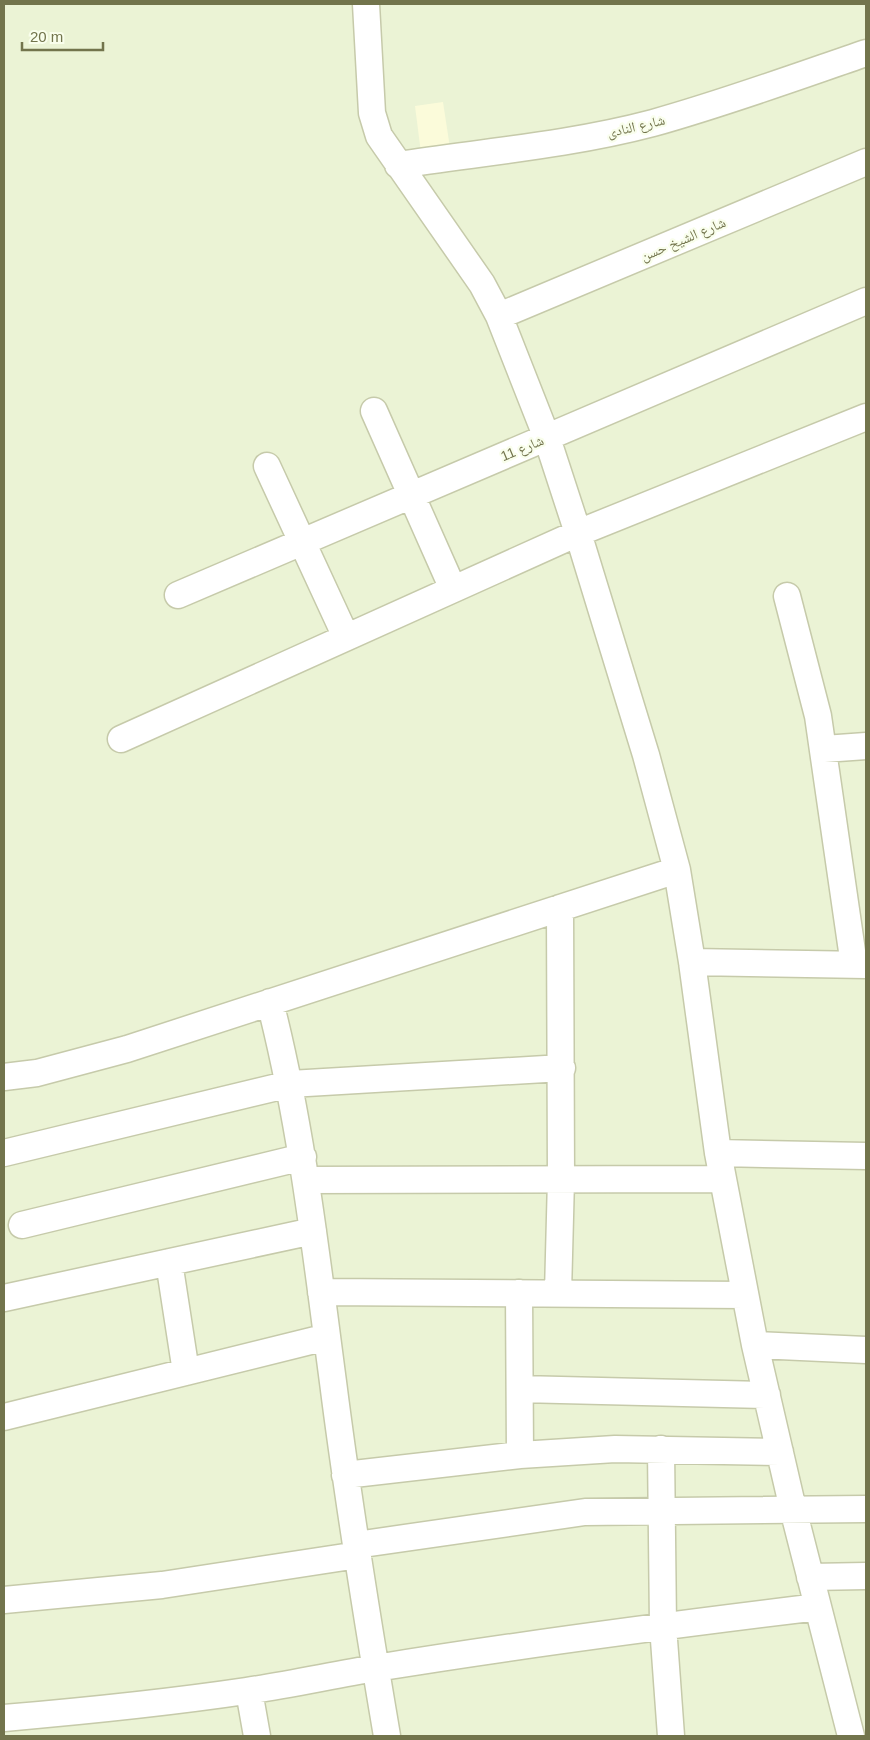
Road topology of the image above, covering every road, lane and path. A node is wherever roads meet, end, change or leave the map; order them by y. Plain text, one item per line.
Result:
1 (366, 4) edge
2 (866, 53) edge
3 (866, 162) edge
4 (398, 164) junction
5 (866, 301) edge
6 (499, 316) junction
7 (374, 411) dead end
8 (866, 417) edge
9 (547, 438) junction
10 (267, 466) dead end
11 (411, 495) junction
12 (578, 533) junction
13 (302, 542) junction
14 (453, 589) junction
15 (178, 595) dead end
16 (787, 596) dead end
17 (346, 637) junction
18 (121, 739) dead end
19 (866, 746) edge
20 (824, 749) junction
21 (677, 870) junction
22 (560, 908) junction
23 (692, 962) junction
24 (860, 965) edge
25 (270, 1002) junction
26 (562, 1068) junction
27 (4, 1077) edge
28 (290, 1084) junction
29 (4, 1153) edge
30 (718, 1153) junction
31 (866, 1156) edge
32 (305, 1169) junction
33 (561, 1180) junction
34 (723, 1180) junction
35 (22, 1225) dead end
36 (313, 1231) junction
37 (169, 1262) junction
38 (321, 1292) junction
39 (519, 1293) junction
40 (558, 1294) junction
41 (745, 1295) junction
42 (4, 1298) edge
43 (327, 1337) junction
44 (754, 1345) junction
45 (866, 1350) edge
46 (186, 1372) junction
47 (520, 1389) junction
48 (766, 1395) junction
49 (4, 1417) edge
50 (661, 1449) junction
51 (780, 1452) junction
52 (520, 1456) junction
53 (345, 1475) junction
54 (866, 1509) edge
55 (793, 1510) junction
56 (662, 1512) junction
57 (357, 1550) junction
58 (866, 1576) edge
59 (810, 1577) junction
60 (4, 1600) edge
61 (818, 1607) junction
62 (663, 1626) junction
63 (375, 1668) junction
64 (249, 1691) junction
65 (4, 1718) edge
66 (257, 1736) edge
67 (387, 1736) edge
68 (670, 1736) edge
69 (851, 1736) edge

1 - 4 street
2 - 4 street, شارع النادى
3 - 6 street, شارع الشيخ حسن
4 - 6 street
5 - 9 street, شارع 11
6 - 9 street
7 - 11 street
8 - 12 street
9 - 11 street, شارع 11
9 - 12 street
10 - 13 street
11 - 13 street, شارع 11
11 - 14 street
12 - 14 street
12 - 21 street
13 - 15 street, شارع 11
13 - 17 street
14 - 17 street
16 - 20 street
17 - 18 street
19 - 20 street
20 - 24 street
21 - 22 street
21 - 23 street
22 - 25 street
22 - 26 street
23 - 24 street
23 - 30 street
25 - 27 street
25 - 28 street
26 - 28 street
26 - 33 street
28 - 29 street
28 - 32 street
30 - 31 street
30 - 34 street
32 - 33 street
32 - 35 street
32 - 36 street
33 - 34 street
33 - 40 street
34 - 41 street
36 - 37 street
36 - 38 street
37 - 42 street
37 - 46 street
38 - 39 street
38 - 43 street
39 - 40 street
39 - 47 street
40 - 41 street
41 - 44 street
43 - 46 street
43 - 53 street
44 - 45 street
44 - 48 street
46 - 49 street
47 - 48 street
47 - 52 street
48 - 51 street
50 - 51 street
50 - 52 street
50 - 56 street
51 - 55 street
52 - 53 street
53 - 57 street
54 - 55 street
55 - 56 street
55 - 59 street
56 - 57 street
56 - 62 street
57 - 60 street
57 - 63 street
58 - 59 street
59 - 61 street
61 - 62 street
61 - 69 street
62 - 63 street
62 - 68 street
63 - 64 street
63 - 67 street
64 - 65 street
64 - 66 street

